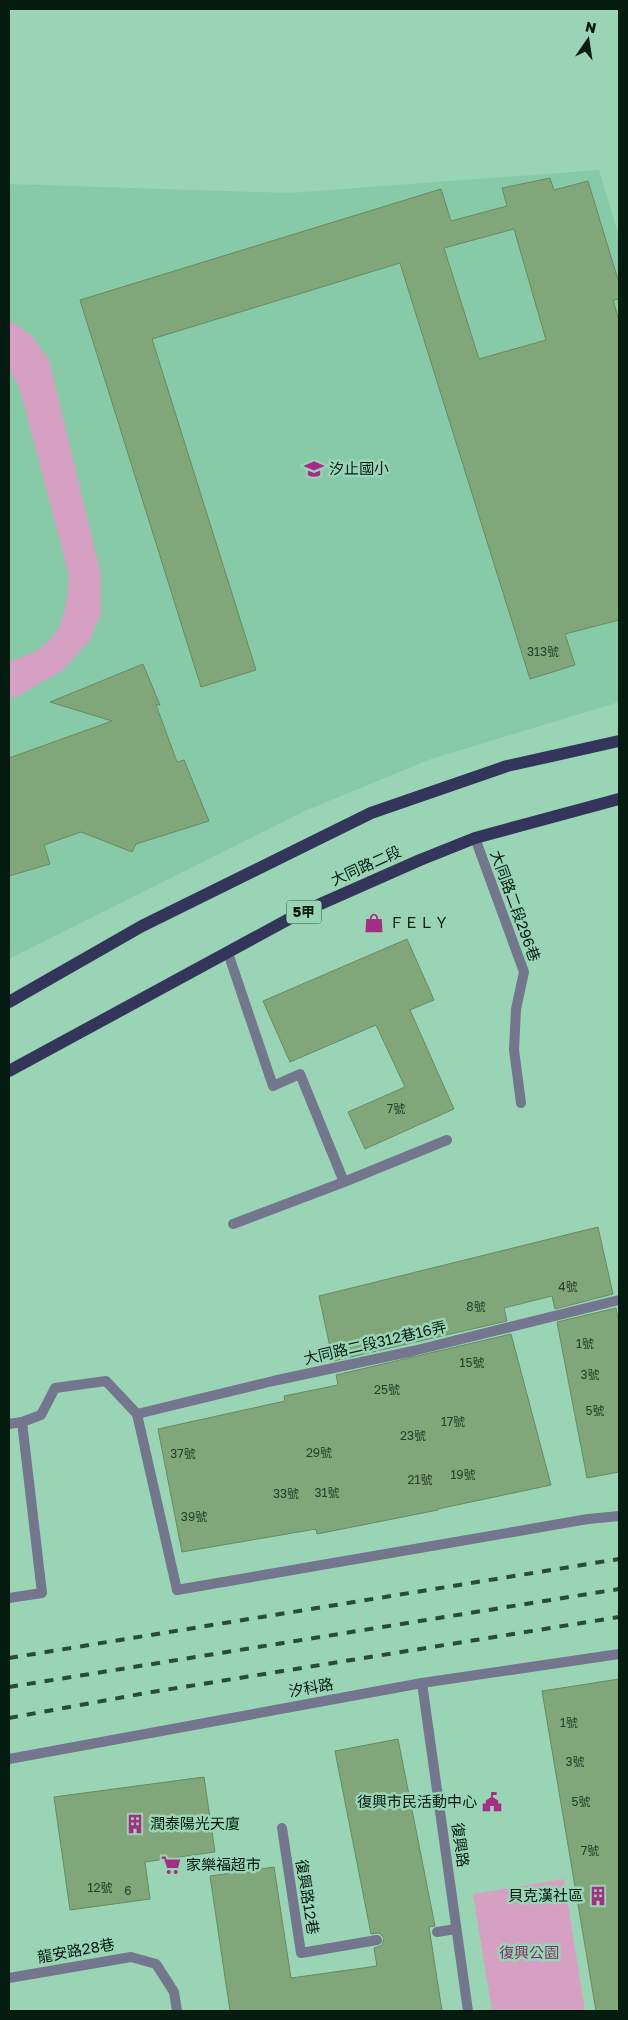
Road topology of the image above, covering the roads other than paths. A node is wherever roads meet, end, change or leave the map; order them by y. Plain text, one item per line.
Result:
1 (619, 741) edge
2 (619, 799) edge
3 (475, 838) junction
4 (228, 953) junction
5 (9, 1002) edge
6 (9, 1071) edge
7 (521, 1103) dead end
8 (447, 1140) dead end
9 (344, 1182) junction
10 (233, 1224) dead end
11 (619, 1300) edge
12 (137, 1414) junction
13 (22, 1422) junction
14 (9, 1424) edge
15 (619, 1516) edge
16 (9, 1598) edge
17 (619, 1654) edge
18 (422, 1683) junction
19 (9, 1759) edge
20 (282, 1828) dead end
21 (456, 1929) junction
22 (436, 1932) dead end
23 (378, 1940) dead end
24 (9, 1978) edge
25 (177, 2011) edge
26 (468, 2011) edge

1 - 5 main road
2 - 3 main road, 大同路二段 / 5甲
3 - 4 main road, 大同路二段 / 5甲
3 - 7 street, 大同路二段296巷
4 - 6 main road, 大同路二段 / 5甲
4 - 9 street
8 - 9 street
9 - 10 street
11 - 12 street, 大同路二段312巷16弄
12 - 13 street
12 - 15 street
13 - 14 street
13 - 16 street
17 - 18 street, 汐科路
18 - 19 street, 汐科路
18 - 21 street, 復興路
20 - 23 street, 復興路12巷
21 - 22 street
21 - 26 street, 復興路
24 - 25 street, 龍安路28巷

